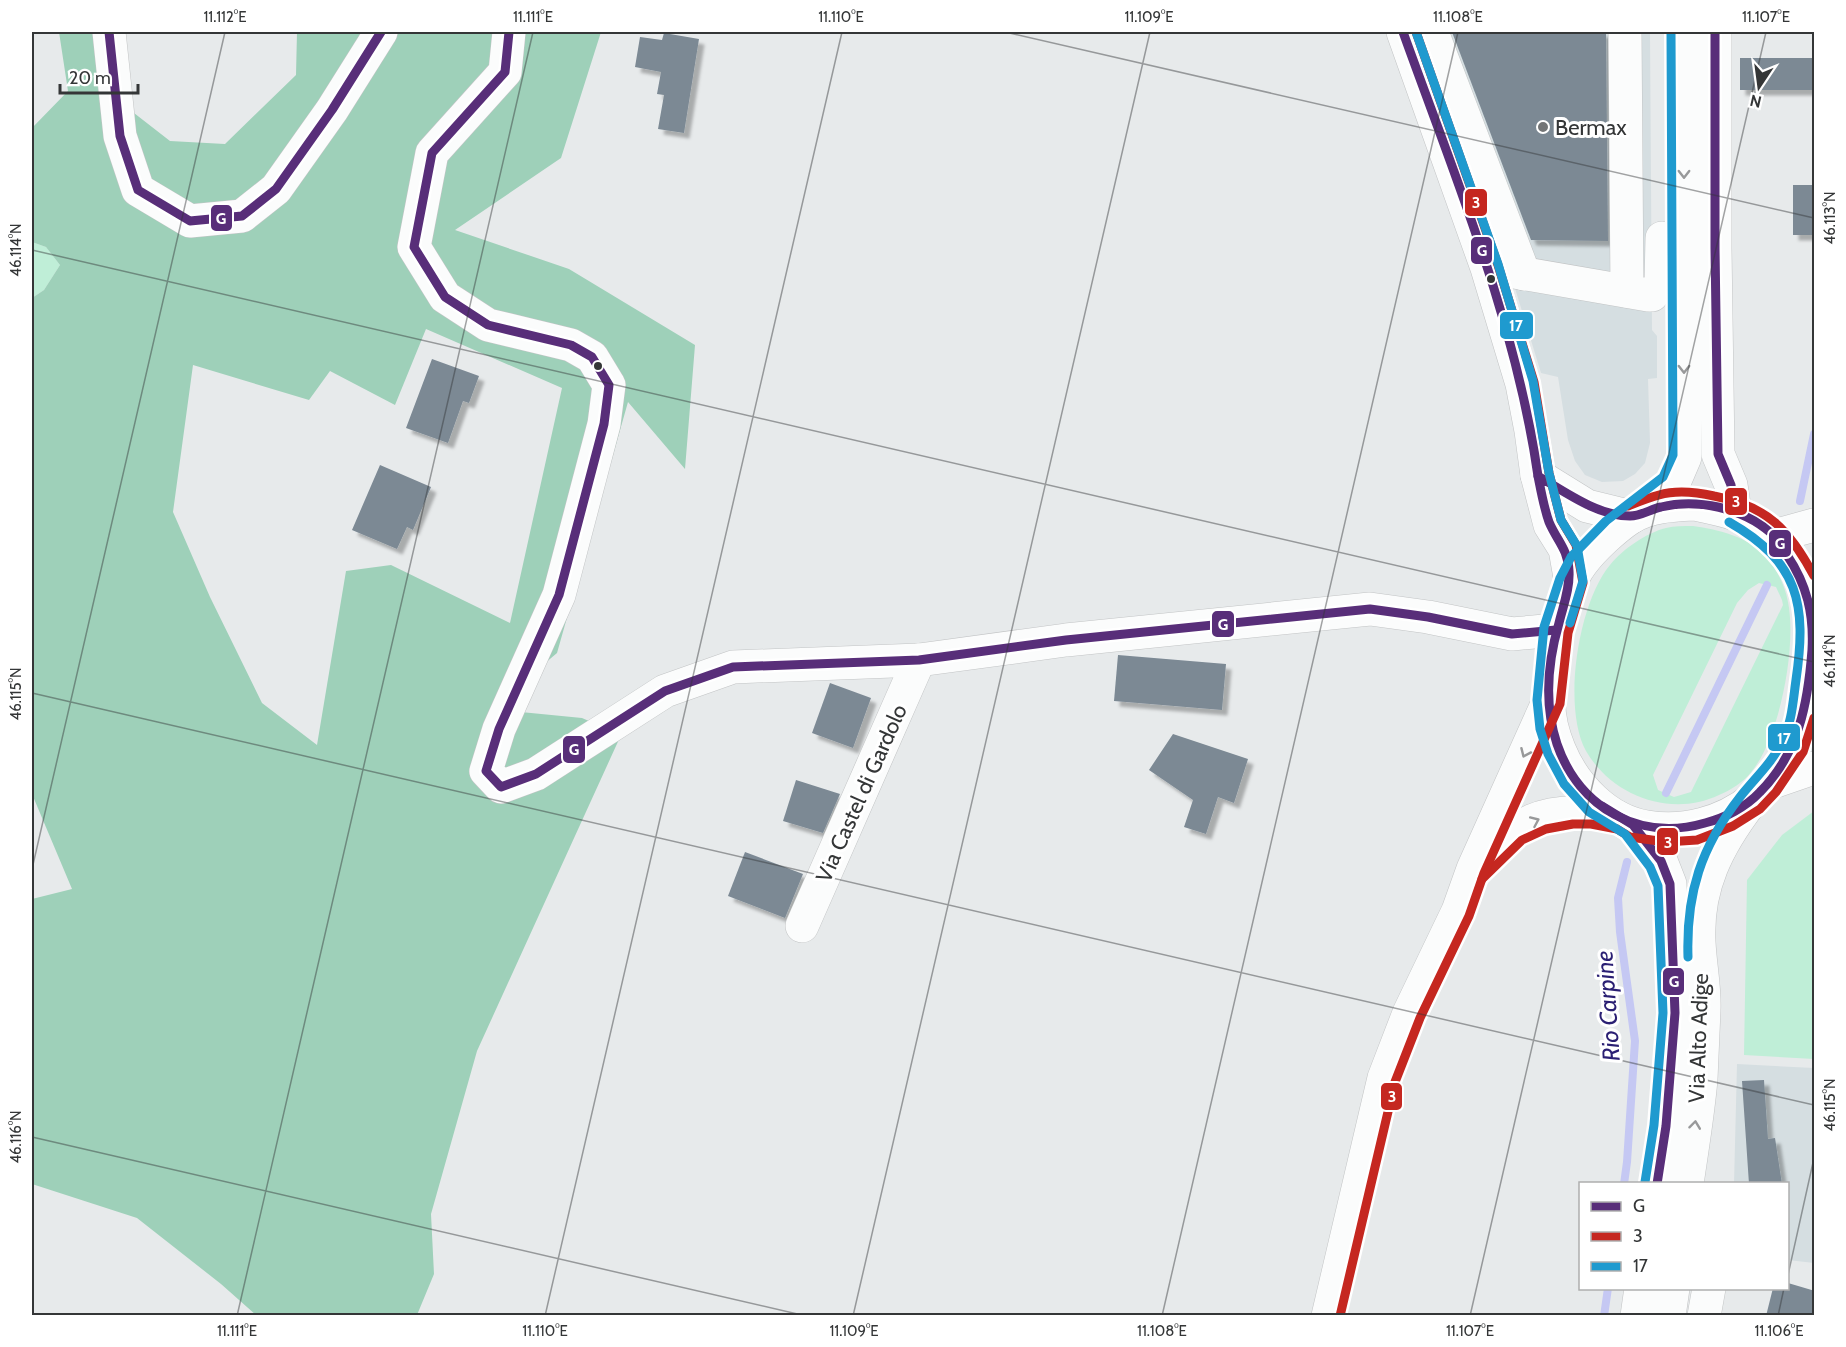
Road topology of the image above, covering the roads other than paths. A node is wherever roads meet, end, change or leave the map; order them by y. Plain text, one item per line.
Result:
1 (109, 32) edge
2 (381, 32) edge
3 (509, 32) edge
4 (1403, 32) edge
5 (1432, 32) edge
6 (1625, 32) edge
7 (1683, 32) edge
8 (1715, 32) edge
9 (1683, 90) junction
10 (1487, 268) junction
11 (1524, 274) junction
12 (1640, 293) junction
13 (1538, 476) junction
14 (1735, 512) junction
15 (1632, 517) junction
16 (1815, 525) edge
17 (1774, 536) junction
18 (1571, 583) junction
19 (1814, 620) edge
20 (1556, 630) junction
21 (1512, 634) junction
22 (919, 660) junction
23 (1812, 679) edge
24 (1550, 689) junction
25 (1815, 768) edge
26 (1760, 792) junction
27 (1628, 822) junction
28 (1473, 869) junction
29 (802, 926) dead end
30 (1657, 1182) edge
31 (1687, 1182) edge
32 (1641, 1290) edge
33 (1673, 1290) edge
34 (1709, 1290) edge
35 (1328, 1316) edge
36 (1637, 1316) edge
37 (1670, 1316) edge
38 (1704, 1316) edge

1 - 2 main road
3 - 22 main road
4 - 10 main road
5 - 11 main road
6 - 12 main road
7 - 9 main road
8 - 14 main road
9 - 12 main road
9 -> 15 main road
10 - 11 main road
10 - 13 main road
11 - 12 main road
13 - 15 main road
13 - 18 main road
14 - 15 main road, Via Alto Adige
14 - 17 main road, Via Alto Adige
15 - 18 main road
16 - 17 main road
17 - 19 main road, Via Alto Adige
18 - 20 main road
19 - 23 main road, Via Alto Adige
20 - 21 main road
20 - 24 main road
21 - 22 main road
21 - 24 main road
22 - 29 main road, Via Castel di Gardolo
23 - 26 main road, Via Alto Adige
24 - 27 main road
24 -> 28 main road
25 - 26 main road
26 - 27 main road
31 -> 26 main road, Via Alto Adige
28 -> 27 main road
27 - 30 main road, Via Alto Adige
28 - 35 main road
32 - 36 main road
33 - 37 main road
34 - 38 main road

